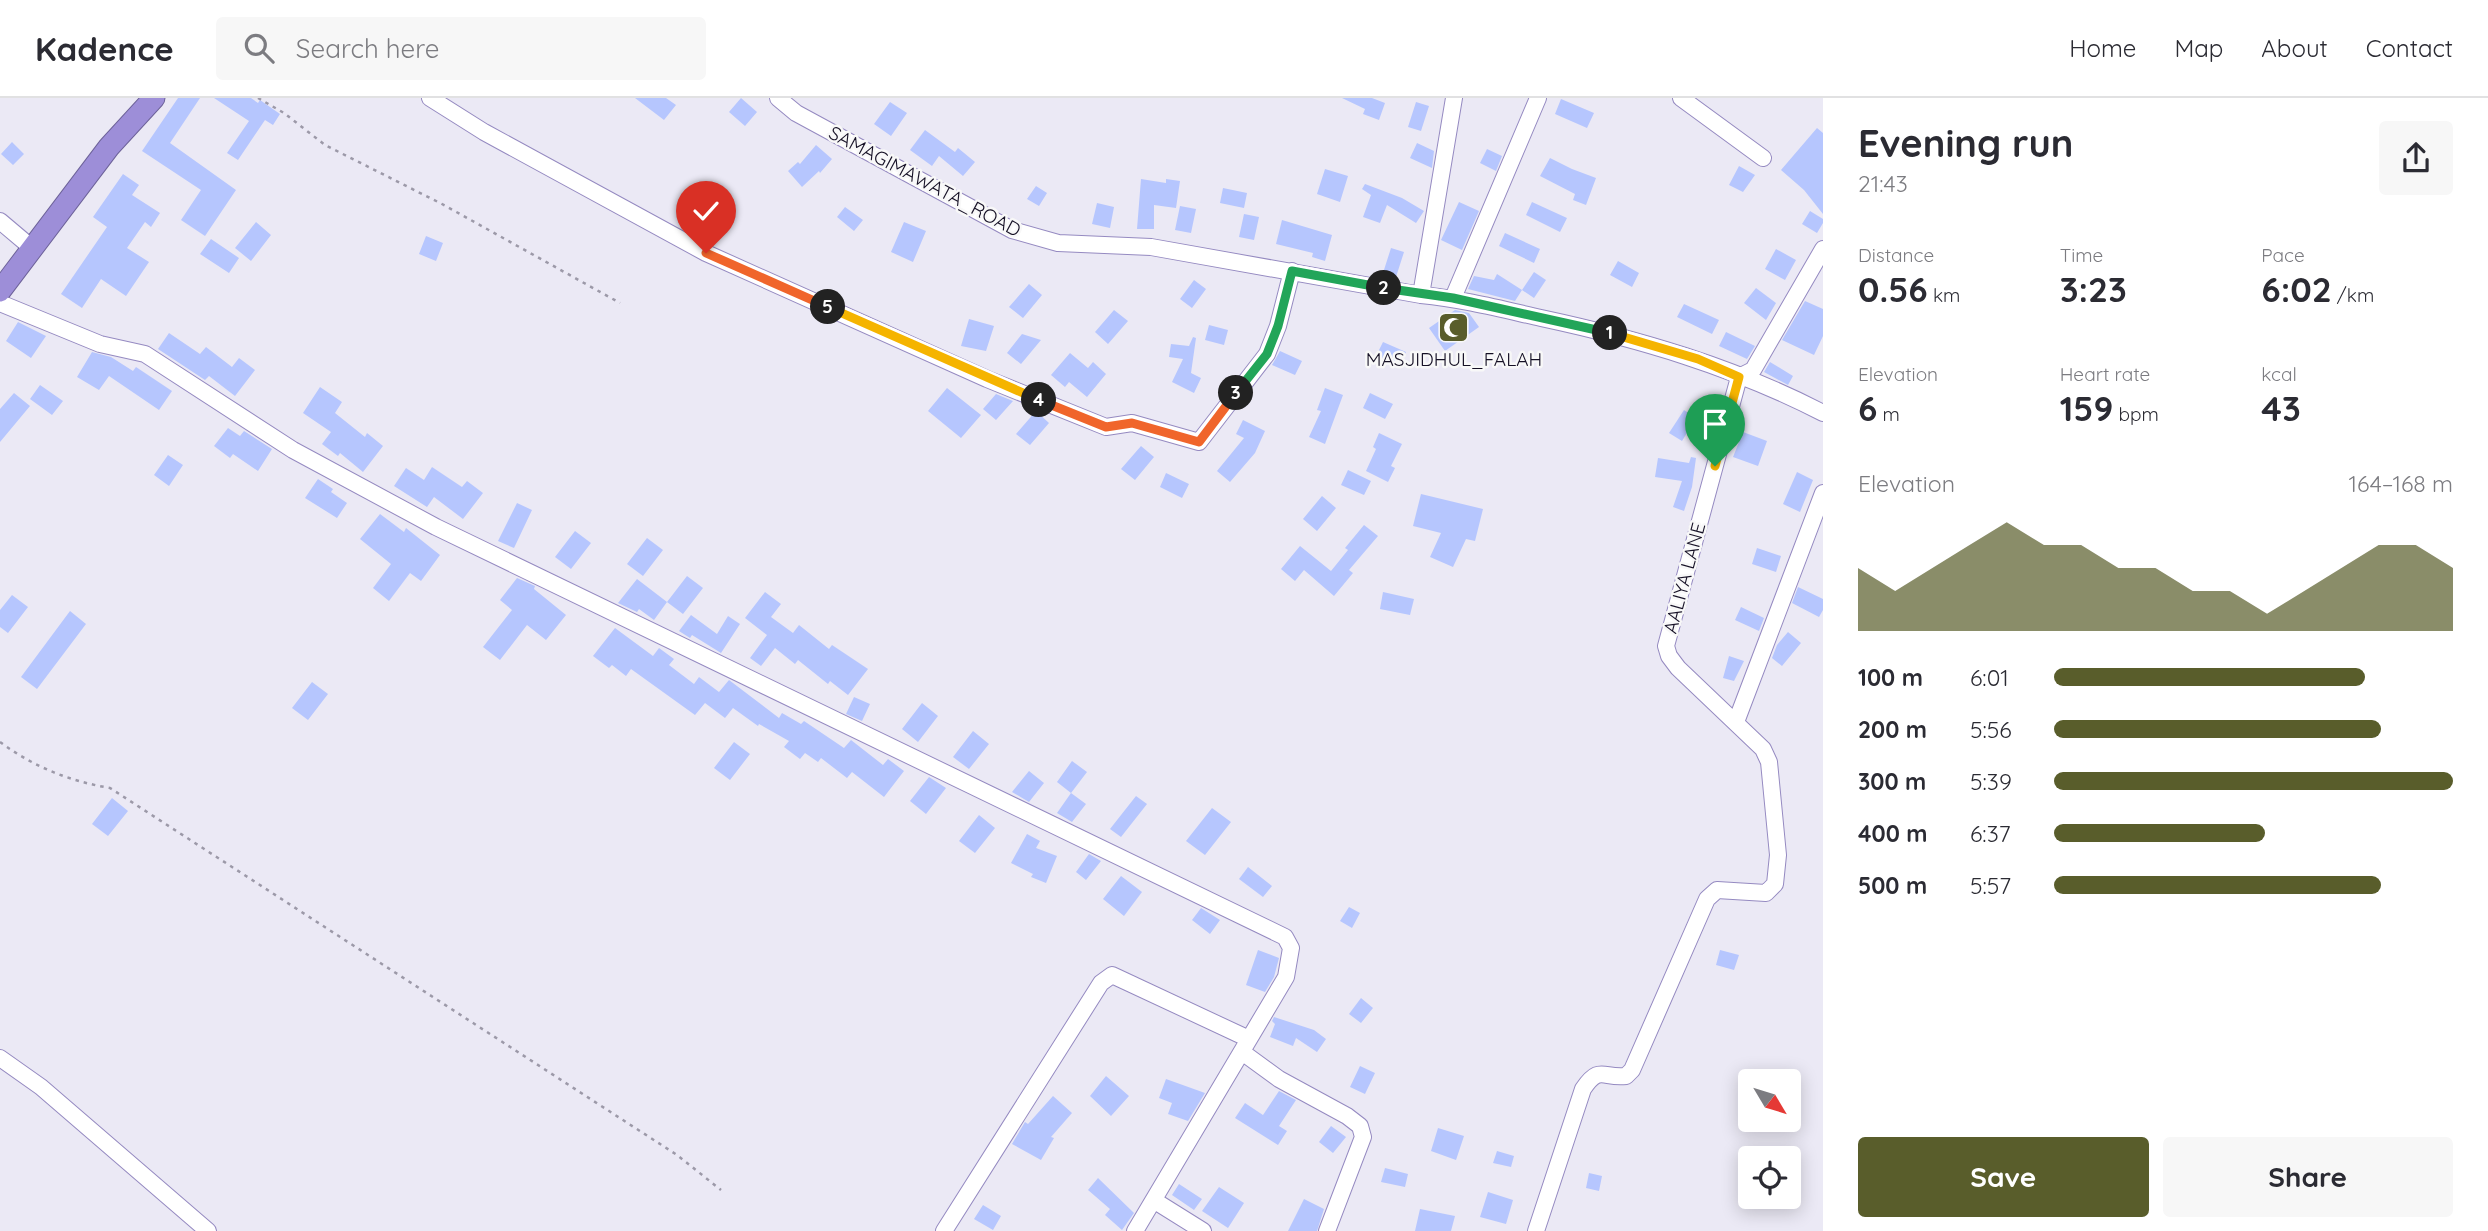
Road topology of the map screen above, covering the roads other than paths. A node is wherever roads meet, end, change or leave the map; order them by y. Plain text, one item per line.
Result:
1 (154, 98) edge
2 (430, 98) edge
3 (778, 98) edge
4 (1454, 98) edge
5 (1538, 98) edge
6 (1681, 98) edge
7 (1763, 158) dead end
8 (0, 221) edge
9 (32, 248) junction
10 (1823, 249) edge
11 (1292, 271) junction
12 (0, 291) edge
13 (1421, 295) junction
14 (1453, 298) junction
15 (0, 303) edge
16 (1739, 377) junction
17 (1823, 413) edge
18 (1823, 492) edge
19 (1736, 722) junction
20 (1246, 1046) junction
21 (0, 1058) edge
22 (1155, 1201) junction
23 (949, 1229) edge
24 (208, 1231) edge
25 (1136, 1231) edge
26 (1203, 1231) edge
27 (1327, 1231) edge
28 (1536, 1231) edge

1 - 9 highway
2 - 11 street
3 - 11 street, SAMAGIMAWATA_ROAD
4 - 13 street
5 - 14 street
6 - 7 street
8 - 9 street
9 - 12 highway
10 - 16 street, AALIYA LANE
11 - 13 street, SAMAGIMAWATA_ROAD
13 - 14 street, SAMAGIMAWATA_ROAD
14 - 16 street, SAMAGIMAWATA_ROAD
15 - 20 street
16 - 17 street, SAMAGIMAWATA_ROAD
16 - 19 street, AALIYA LANE
18 - 19 street
19 - 28 street
20 - 22 street
20 - 23 street
20 - 27 street
21 - 24 street
22 - 25 street
22 - 26 street

